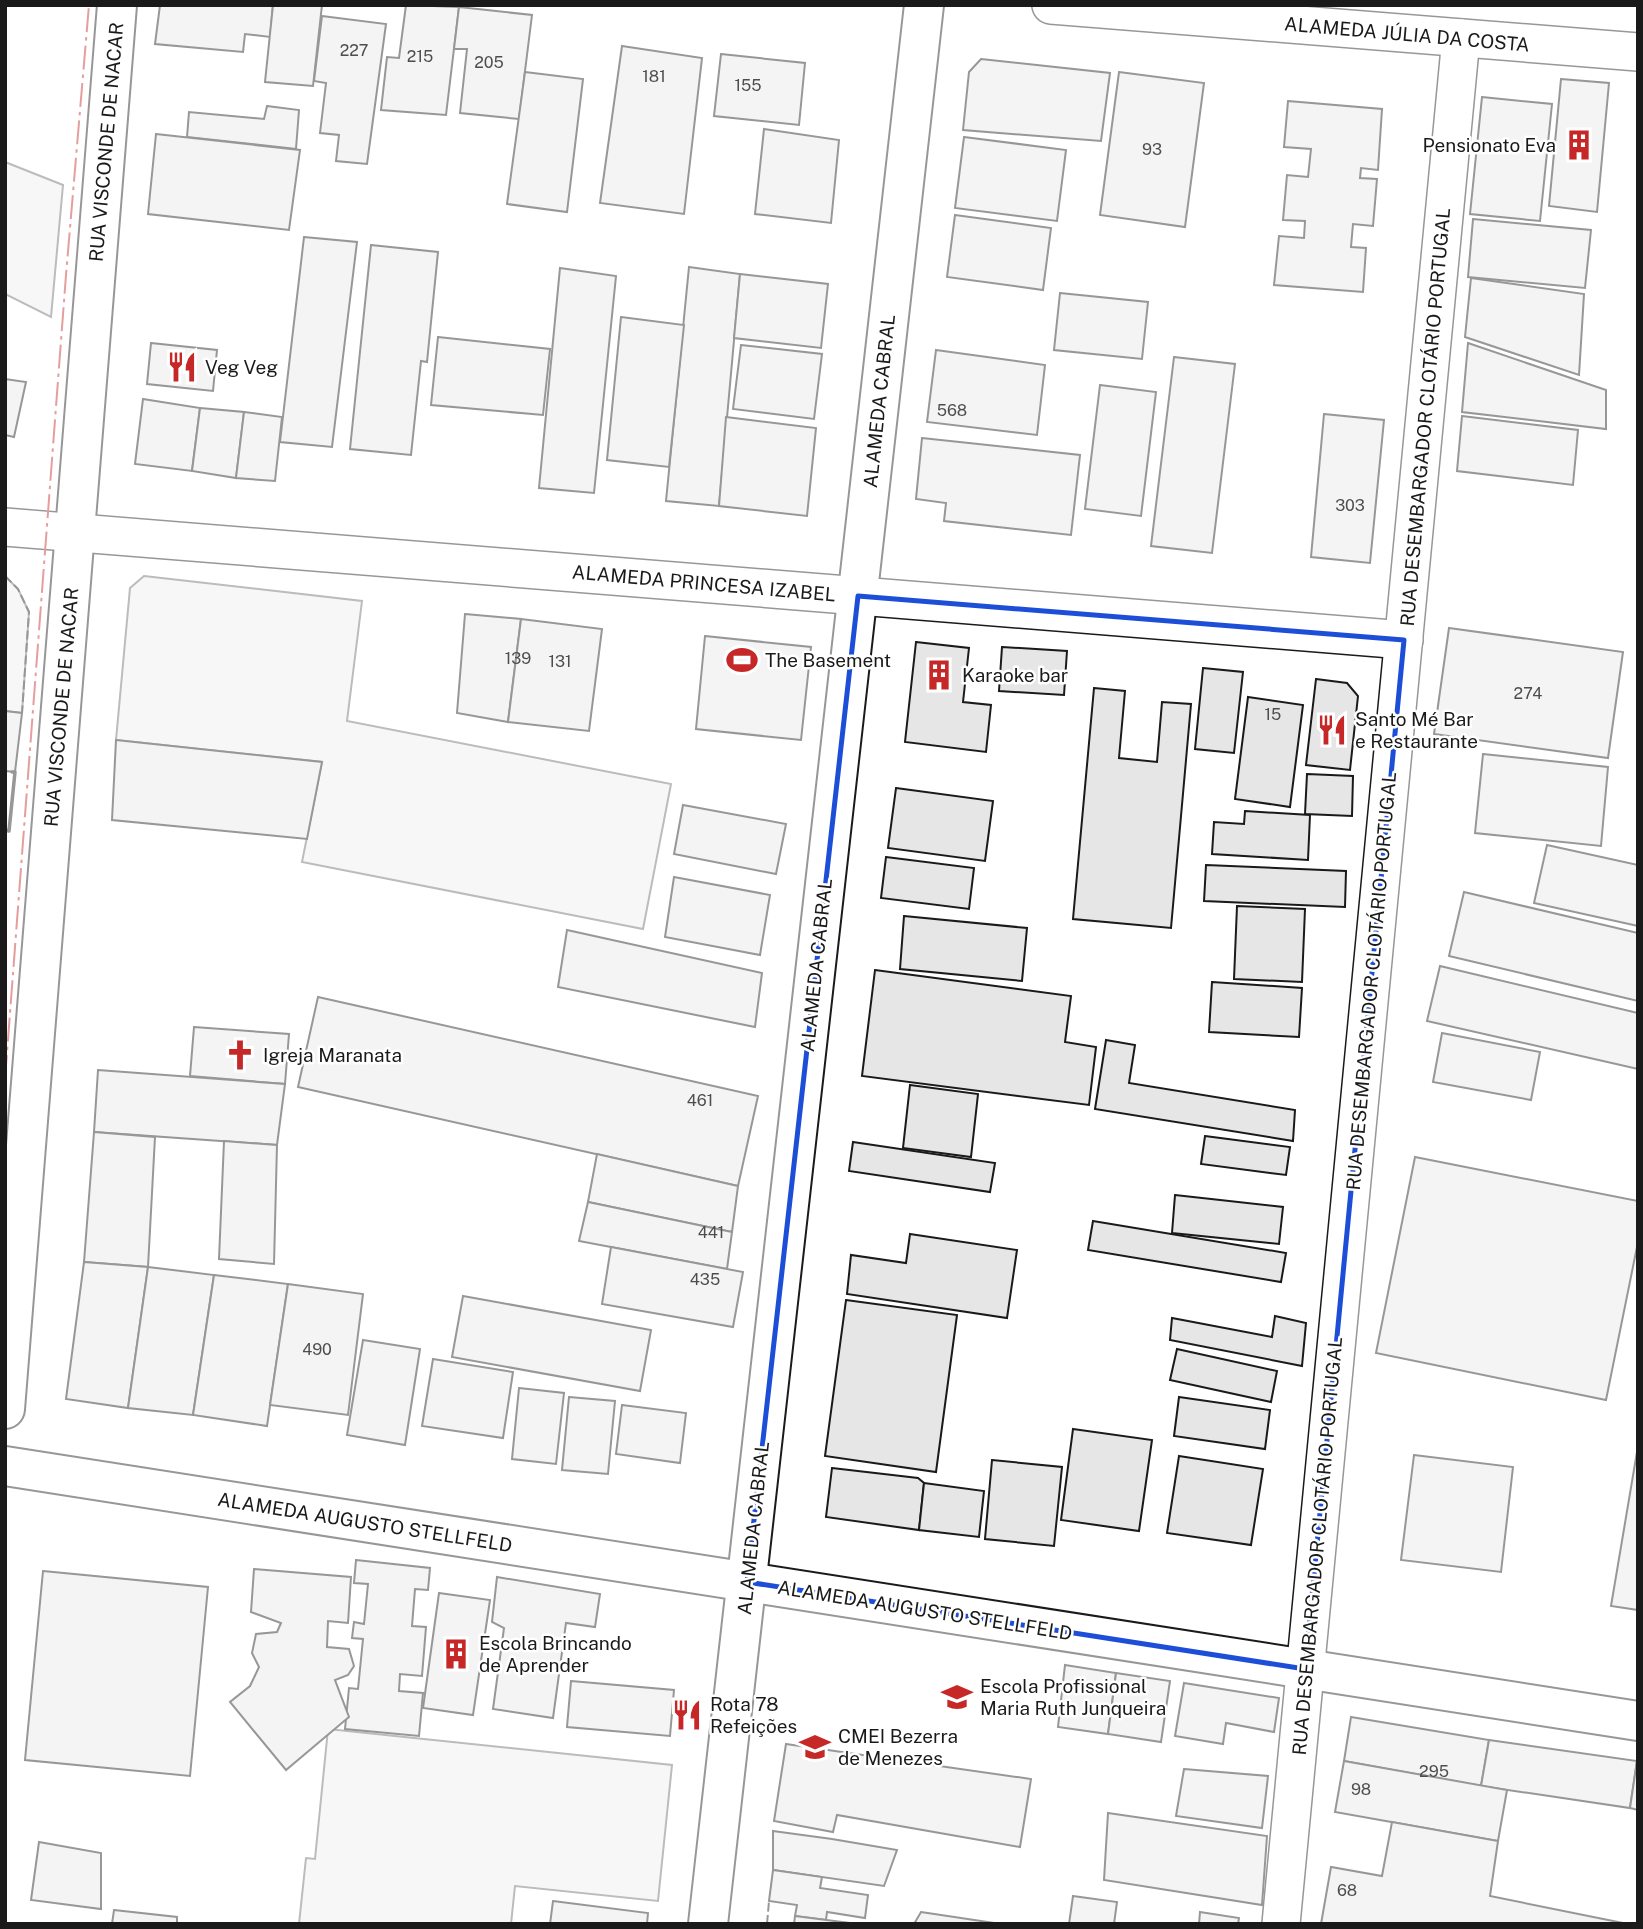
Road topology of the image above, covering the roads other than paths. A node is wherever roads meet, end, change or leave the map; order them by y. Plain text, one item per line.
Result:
1 (117, 5) edge
2 (924, 5) edge
3 (1051, 5) edge
4 (1461, 38) junction
5 (1638, 52) edge
6 (5, 527) edge
7 (75, 533) junction
8 (858, 596) junction
9 (1404, 640) junction
10 (5, 1409) edge
11 (5, 1465) edge
12 (747, 1581) junction
13 (1306, 1669) junction
14 (1638, 1721) edge
15 (708, 1924) edge
16 (1281, 1924) edge

1 - 7 street, RUA VISCONDE DE NACAR
2 - 8 street, ALAMEDA CABRAL
3 - 4 street, ALAMEDA JÚLIA DA COSTA
4 - 5 street, ALAMEDA JÚLIA DA COSTA
4 - 9 street, RUA DESEMBARGADOR CLOTÁRIO PORTUGAL
6 - 7 street, ALAMEDA PRINCESA IZABEL
7 - 8 street, ALAMEDA PRINCESA IZABEL
7 - 10 street, RUA VISCONDE DE NACAR
8 - 9 street, ALAMEDA PRINCESA IZABEL
8 - 12 street, ALAMEDA CABRAL
9 - 13 street, RUA DESEMBARGADOR CLOTÁRIO PORTUGAL
11 - 12 street, ALAMEDA AUGUSTO STELLFELD
12 - 13 street, ALAMEDA AUGUSTO STELLFELD
12 - 15 street, ALAMEDA CABRAL
13 - 14 street, ALAMEDA AUGUSTO STELLFELD
13 - 16 street, RUA DESEMBARGADOR CLOTÁRIO PORTUGAL

